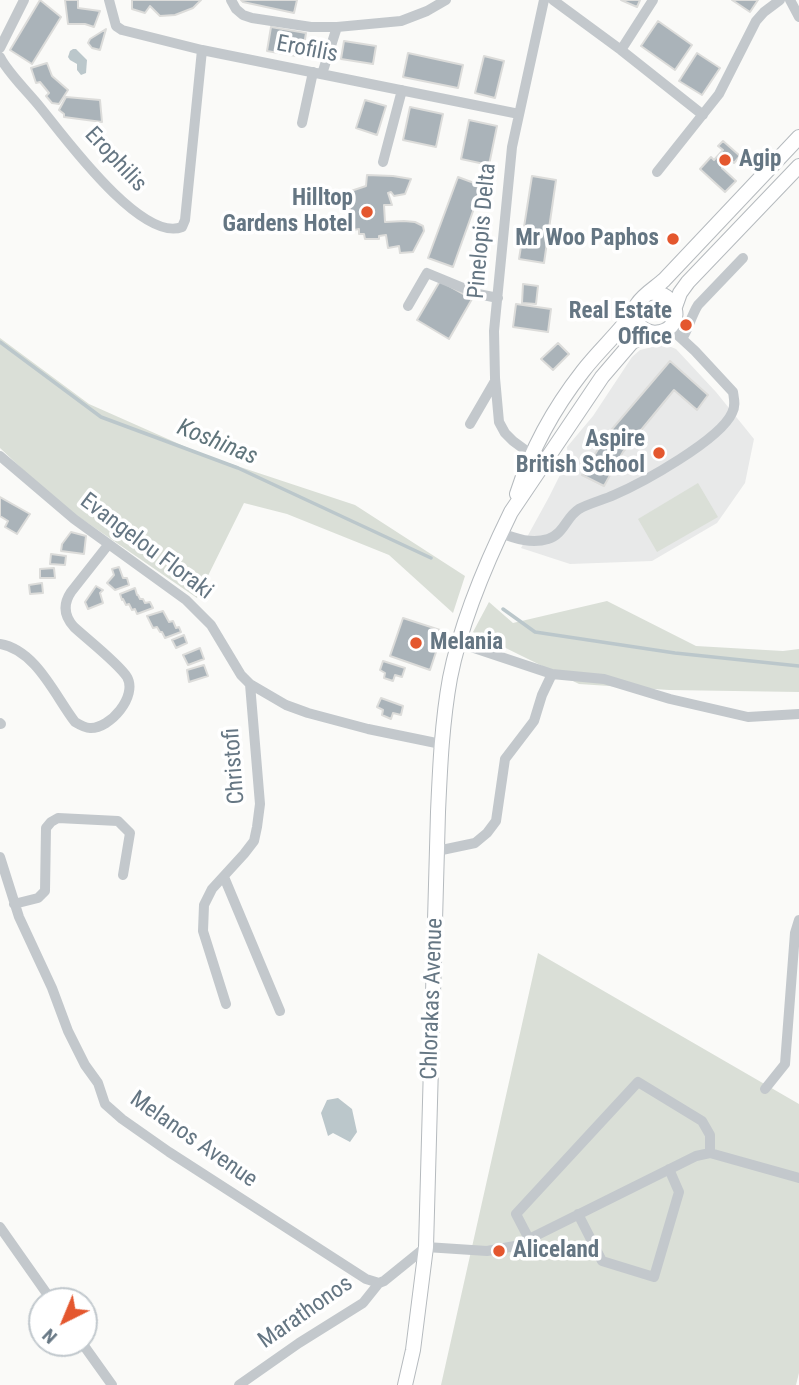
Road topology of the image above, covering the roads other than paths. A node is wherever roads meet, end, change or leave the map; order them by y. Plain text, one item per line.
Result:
1 (24, 0) edge
2 (109, 0) edge
3 (231, 0) edge
4 (446, 0) edge
5 (544, 0) edge
6 (553, 0) edge
7 (653, 0) edge
8 (780, 0) edge
9 (790, 0) edge
10 (799, 17) edge
11 (337, 27) junction
12 (0, 48) edge
13 (202, 50) junction
14 (621, 50) junction
15 (0, 57) edge
16 (317, 73) junction
17 (402, 90) junction
18 (519, 114) junction
19 (703, 115) junction
20 (302, 123) dead end
21 (799, 137) edge
22 (383, 162) dead end
23 (799, 166) edge
24 (657, 172) dead end
25 (743, 258) dead end
26 (649, 293) junction
27 (498, 298) junction
28 (408, 306) dead end
29 (675, 306) junction
30 (635, 310) junction
31 (669, 327) junction
32 (652, 333) junction
33 (682, 339) junction
34 (495, 381) junction
35 (470, 424) dead end
36 (532, 455) junction
37 (0, 456) edge
38 (511, 512) junction
39 (501, 533) junction
40 (108, 545) junction
41 (458, 643) junction
42 (0, 644) edge
43 (552, 674) junction
44 (250, 684) junction
45 (799, 714) edge
46 (441, 744) junction
47 (437, 851) junction
48 (0, 857) edge
49 (123, 875) dead end
50 (224, 877) junction
51 (14, 904) junction
52 (799, 920) edge
53 (226, 1004) dead end
54 (280, 1011) dead end
55 (765, 1089) dead end
56 (710, 1153) junction
57 (669, 1169) junction
58 (799, 1178) edge
59 (578, 1214) junction
60 (0, 1227) edge
61 (529, 1238) junction
62 (426, 1247) junction
63 (379, 1283) junction
64 (42, 1287) edge
65 (92, 1357) edge
66 (112, 1385) edge
67 (239, 1385) edge
68 (405, 1385) edge

1 - 12 street
2 - 13 street, Erofilis
3 - 11 street
4 - 11 street
5 - 18 street, Pinelopis Delta
6 - 14 street
7 - 14 street
8 - 19 street
9 - 10 street
11 - 16 street
13 - 15 street, Erophilis
13 - 16 street, Erofilis
14 - 19 street
16 - 17 street, Erofilis
16 - 20 street
17 - 18 street, Erofilis
17 - 22 street
18 - 27 street, Pinelopis Delta
19 - 24 street
21 - 26 main road
23 - 29 main road
25 - 33 street
26 - 29 main road
26 - 30 main road
27 - 28 street
27 - 34 street, Pinelopis Delta
29 - 31 main road
30 - 32 main road
30 - 36 main road
31 - 32 main road
31 - 33 street
32 - 38 main road
33 - 39 street
34 - 35 street
34 - 36 street, Pinelopis Delta
36 - 38 main road
37 - 40 street, Evangelou Floraki
38 - 39 main road, Chlorakas Avenue
39 - 41 main road, Chlorakas Avenue
40 - 42 street
40 - 44 street, Evangelou Floraki
41 - 43 street
41 - 46 main road, Chlorakas Avenue
43 - 45 street
43 - 47 street
44 - 46 street
44 - 50 street, Christofi
46 - 47 main road, Chlorakas Avenue
47 - 62 main road, Chlorakas Avenue
48 - 51 street, Melanos Avenue
49 - 51 street
50 - 53 street, Christofi
50 - 54 street
51 - 63 street, Melanos Avenue
52 - 55 street
56 - 57 street
56 - 58 street
56 - 61 street
57 - 59 street
57 - 59 street
59 - 61 street
60 - 64 street
61 - 62 street
62 - 63 street, Marathonos
62 - 68 main road, Chlorakas Avenue
63 - 67 street, Marathonos
65 - 66 street

